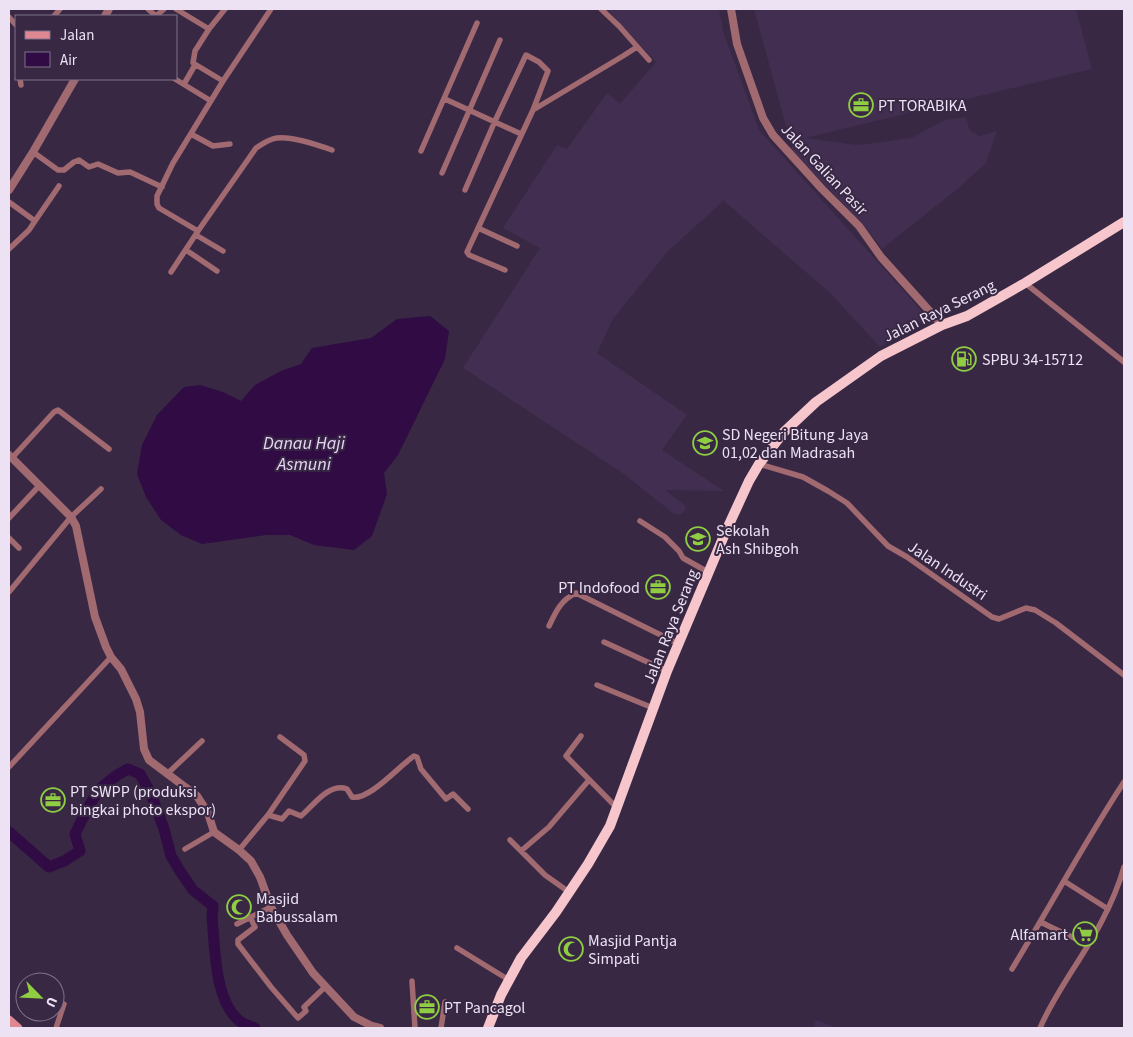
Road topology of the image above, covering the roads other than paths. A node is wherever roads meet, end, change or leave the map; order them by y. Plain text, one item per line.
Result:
1 (176, 9) edge
2 (225, 9) edge
3 (270, 9) edge
4 (601, 9) edge
5 (731, 9) edge
6 (477, 23) dead end
7 (209, 29) junction
8 (500, 40) dead end
9 (637, 46) junction
10 (649, 60) dead end
11 (195, 65) junction
12 (74, 80) edge
13 (177, 80) edge
14 (223, 81) junction
15 (184, 84) junction
16 (445, 99) junction
17 (211, 102) junction
18 (470, 110) junction
19 (532, 110) junction
20 (495, 121) junction
21 (192, 134) junction
22 (522, 134) junction
23 (230, 144) dead end
24 (332, 150) dead end
25 (421, 151) dead end
26 (34, 152) junction
27 (442, 173) dead end
28 (59, 186) dead end
29 (162, 187) junction
30 (9, 190) edge
31 (465, 190) dead end
32 (9, 202) edge
33 (35, 221) junction
34 (1124, 222) edge
35 (478, 228) junction
36 (197, 233) junction
37 (517, 246) dead end
38 (9, 248) edge
39 (186, 250) junction
40 (222, 251) dead end
41 (505, 270) dead end
42 (217, 271) dead end
43 (170, 272) dead end
44 (1025, 283) junction
45 (942, 325) junction
46 (1124, 362) edge
47 (109, 449) dead end
48 (10, 457) edge
49 (759, 464) junction
50 (40, 485) junction
51 (101, 489) dead end
52 (71, 517) junction
53 (9, 518) edge
54 (640, 521) dead end
55 (9, 538) edge
56 (19, 548) dead end
57 (708, 572) junction
58 (9, 592) edge
59 (549, 626) dead end
60 (604, 642) dead end
61 (679, 644) junction
62 (111, 657) junction
63 (668, 671) junction
64 (1124, 675) edge
65 (597, 685) dead end
66 (653, 708) junction
67 (581, 736) dead end
68 (280, 737) dead end
69 (202, 741) dead end
70 (9, 767) edge
71 (167, 774) junction
72 (589, 780) junction
73 (1124, 782) edge
74 (617, 808) junction
75 (468, 809) dead end
76 (268, 814) junction
77 (214, 832) junction
78 (510, 840) dead end
79 (185, 849) dead end
80 (239, 850) junction
81 (521, 851) junction
82 (1124, 867) edge
83 (1064, 881) junction
84 (569, 892) junction
85 (271, 907) junction
86 (1108, 909) junction
87 (250, 917) junction
88 (1041, 922) junction
89 (237, 924) dead end
90 (1088, 945) junction
91 (457, 948) dead end
92 (1012, 969) dead end
93 (509, 980) junction
94 (412, 981) dead end
95 (326, 987) junction
96 (446, 1002) dead end
97 (9, 1020) edge
98 (18, 1028) edge
99 (380, 1028) edge
100 (414, 1028) edge
101 (441, 1028) edge
102 (488, 1028) edge
103 (1040, 1028) edge

1 - 7 street
2 - 7 street
3 - 14 street
4 - 9 street
5 - 45 street, Jalan Galian Pasir
6 - 16 street
7 - 11 street
8 - 18 street
9 - 10 street
9 - 19 street
11 - 14 street
11 - 15 street
12 - 26 street
13 - 15 street
14 - 17 street
15 - 17 street
16 - 18 street
16 - 25 street
17 - 21 street
18 - 20 street
18 - 27 street
19 - 20 street
19 - 22 street
20 - 22 street
20 - 31 street
21 - 23 street
21 - 29 street
22 - 35 street
24 - 36 street
26 - 29 street
26 - 30 street
28 - 33 street
29 - 36 street
32 - 33 street
33 - 38 street
34 - 44 highway, Jalan Raya Serang
35 - 37 street
35 - 41 street
36 - 39 street
36 - 40 street
39 - 42 street
39 - 43 street
44 - 45 highway, Jalan Raya Serang
44 - 46 street
45 - 49 highway, Jalan Raya Serang
47 - 48 street
48 - 50 street
49 - 57 highway, Jalan Raya Serang
49 - 64 street, Jalan Industri
50 - 52 street
50 - 53 street
51 - 52 street
52 - 58 street
52 - 62 street
54 - 57 street
55 - 56 street
57 - 61 highway, Jalan Raya Serang
59 - 61 street
60 - 63 street
61 - 63 highway, Jalan Raya Serang
62 - 70 street
62 - 71 street
63 - 66 highway, Jalan Raya Serang
65 - 66 street
66 - 74 highway, Jalan Raya Serang
67 - 72 street
68 - 76 street
69 - 71 street
71 - 77 street
72 - 74 street
72 - 81 street
73 - 83 street
74 - 84 highway, Jalan Raya Serang
75 - 76 street
76 - 80 street
77 - 79 street
77 - 80 street
78 - 81 street
80 - 85 street
81 - 84 street
82 - 86 street
83 - 86 street
83 - 88 street
84 - 93 highway, Jalan Raya Serang
85 - 87 street
85 - 95 street
86 - 90 street
87 - 89 street
87 - 95 street
88 - 90 street
88 - 92 street
90 - 103 street
91 - 93 street
93 - 102 highway, Jalan Raya Serang
94 - 100 street
95 - 99 street
96 - 101 street
97 - 98 main road

